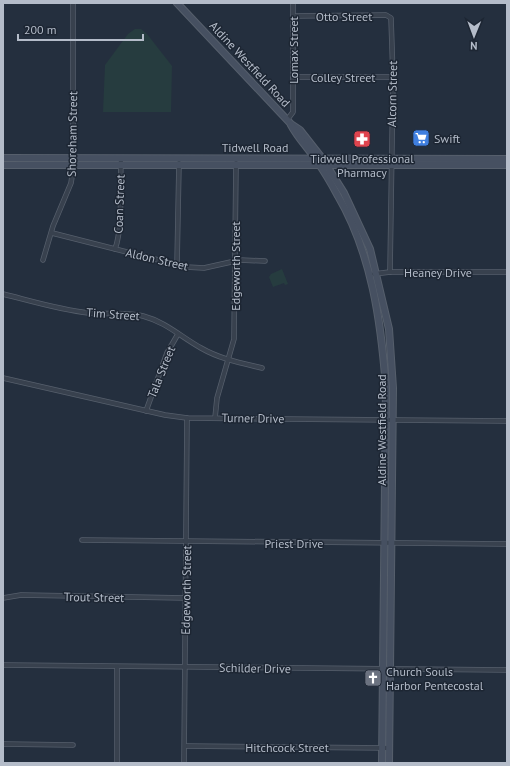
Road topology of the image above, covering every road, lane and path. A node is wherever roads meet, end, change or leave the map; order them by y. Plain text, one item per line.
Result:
1 (73, 3) edge
2 (177, 3) edge
3 (293, 3) edge
4 (293, 16) junction
5 (392, 21) joint
6 (293, 77) junction
7 (393, 77) junction
8 (289, 122) junction
9 (74, 157) junction
10 (3, 158) edge
11 (121, 158) junction
12 (236, 158) junction
13 (314, 158) junction
14 (322, 158) junction
15 (392, 158) junction
16 (446, 158) junction
17 (507, 159) edge
18 (179, 162) junction
19 (73, 164) junction
20 (3, 165) edge
21 (120, 165) junction
22 (236, 165) junction
23 (322, 165) junction
24 (445, 165) junction
25 (507, 165) edge
26 (392, 166) junction
27 (355, 222) junction
28 (52, 233) junction
29 (115, 249) junction
30 (43, 260) dead end
31 (235, 261) junction
32 (265, 261) dead end
33 (177, 265) junction
34 (390, 272) junction
35 (507, 272) edge
36 (376, 274) junction
37 (369, 275) junction
38 (3, 294) edge
39 (178, 334) junction
40 (229, 360) junction
41 (262, 368) dead end
42 (3, 378) edge
43 (146, 411) junction
44 (187, 418) junction
45 (215, 418) junction
46 (386, 420) junction
47 (393, 420) junction
48 (507, 421) edge
49 (384, 483) junction
50 (392, 483) junction
51 (82, 540) dead end
52 (187, 542) junction
53 (384, 543) junction
54 (392, 543) junction
55 (507, 544) edge
56 (3, 598) edge
57 (186, 598) junction
58 (384, 607) junction
59 (391, 607) junction
60 (3, 665) edge
61 (117, 667) junction
62 (186, 667) junction
63 (383, 669) junction
64 (390, 669) junction
65 (507, 670) edge
66 (3, 744) edge
67 (73, 745) dead end
68 (185, 746) junction
69 (382, 748) junction
70 (390, 748) junction
71 (116, 763) edge
72 (184, 763) edge
73 (382, 763) edge
74 (389, 763) edge

1 - 9 street, Shoreham Street
2 - 8 main road, Aldine Westfield Road
3 - 4 street, Lomax Street
4 - 5 street, Otto Street
4 - 6 street, Lomax Street
5 - 7 street, Alcorn Street
6 - 7 street, Colley Street
6 - 8 street, Lomax Street
7 - 15 street, Alcorn Street
8 - 13 main road, Aldine Westfield Road
8 - 14 main road, Aldine Westfield Road
9 - 10 main road, Tidwell Road
9 - 11 main road, Tidwell Road
9 - 19 street, Shoreham Street
11 - 18 main road, Tidwell Road
11 - 21 street, Coan Street
12 - 13 main road, Tidwell Road
12 - 18 main road, Tidwell Road
12 - 22 street, Edgeworth Street
13 - 14 main road, Tidwell Road
13 - 23 main road, Aldine Westfield Road
14 - 15 main road, Tidwell Road
14 - 23 main road, Aldine Westfield Road
15 - 16 main road, Tidwell Road
15 - 26 street, Alcorn Street
16 - 17 main road, Tidwell Road
16 - 24 main road
18 - 21 main road, Tidwell Road
18 - 22 main road, Tidwell Road
18 - 33 street
19 - 20 main road, Tidwell Road
19 - 21 main road, Tidwell Road
19 - 28 street, Shoreham Street
21 - 29 street, Coan Street
22 - 23 main road, Tidwell Road
22 - 31 street, Edgeworth Street
23 - 26 main road, Tidwell Road
23 - 27 main road, Aldine Westfield Road
24 - 25 main road, Tidwell Road
24 - 26 main road, Tidwell Road
26 - 34 street, Alcorn Street
27 - 36 main road, Aldine Westfield Road
27 - 37 main road, Aldine Westfield Road
28 - 29 street, Aldon Street
28 - 30 street, Shoreham Street
29 - 33 street, Aldon Street
31 - 32 street, Aldon Street
31 - 33 street, Aldon Street
31 - 40 street, Edgeworth Street
34 - 35 street, Heaney Drive
34 - 36 street, Heaney Drive
36 - 37 street, Heaney Drive
36 - 47 main road, Aldine Westfield Road
37 - 46 main road, Aldine Westfield Road
38 - 39 street, Tim Street
39 - 40 street, Tim Street
39 - 43 street, Tala Street
40 - 41 street, Tim Street
40 - 45 street, Edgeworth Street
42 - 43 street, Turner Drive
43 - 44 street, Turner Drive
44 - 45 street, Turner Drive
44 - 52 street, Edgeworth Street
45 - 46 street, Turner Drive
46 - 47 street, Turner Drive
46 - 49 main road, Aldine Westfield Road
47 - 48 street, Turner Drive
47 - 50 main road, Aldine Westfield Road
49 - 50 main road
49 - 53 main road, Aldine Westfield Road
50 - 54 main road, Aldine Westfield Road
51 - 52 street, Priest Drive
52 - 53 street, Priest Drive
52 - 57 street, Edgeworth Street
53 - 54 street, Priest Drive
53 - 58 main road, Aldine Westfield Road
54 - 55 street, Priest Drive
54 - 59 main road, Aldine Westfield Road
56 - 57 street, Trout Street
57 - 62 street, Edgeworth Street
58 - 59 main road
58 - 63 main road, Aldine Westfield Road
59 - 64 main road, Aldine Westfield Road
60 - 61 street, Schilder Drive
61 - 62 street, Schilder Drive
61 - 71 street
62 - 63 street, Schilder Drive
62 - 68 street, Edgeworth Street
63 - 64 street, Schilder Drive
63 - 69 main road, Aldine Westfield Road
64 - 65 street, Schilder Drive
64 - 70 main road, Aldine Westfield Road
66 - 67 street
68 - 69 street, Hitchcock Street
68 - 72 street, Edgeworth Street
69 - 70 street, Hitchcock Street
69 - 73 main road, Aldine Westfield Road
70 - 74 main road, Aldine Westfield Road

